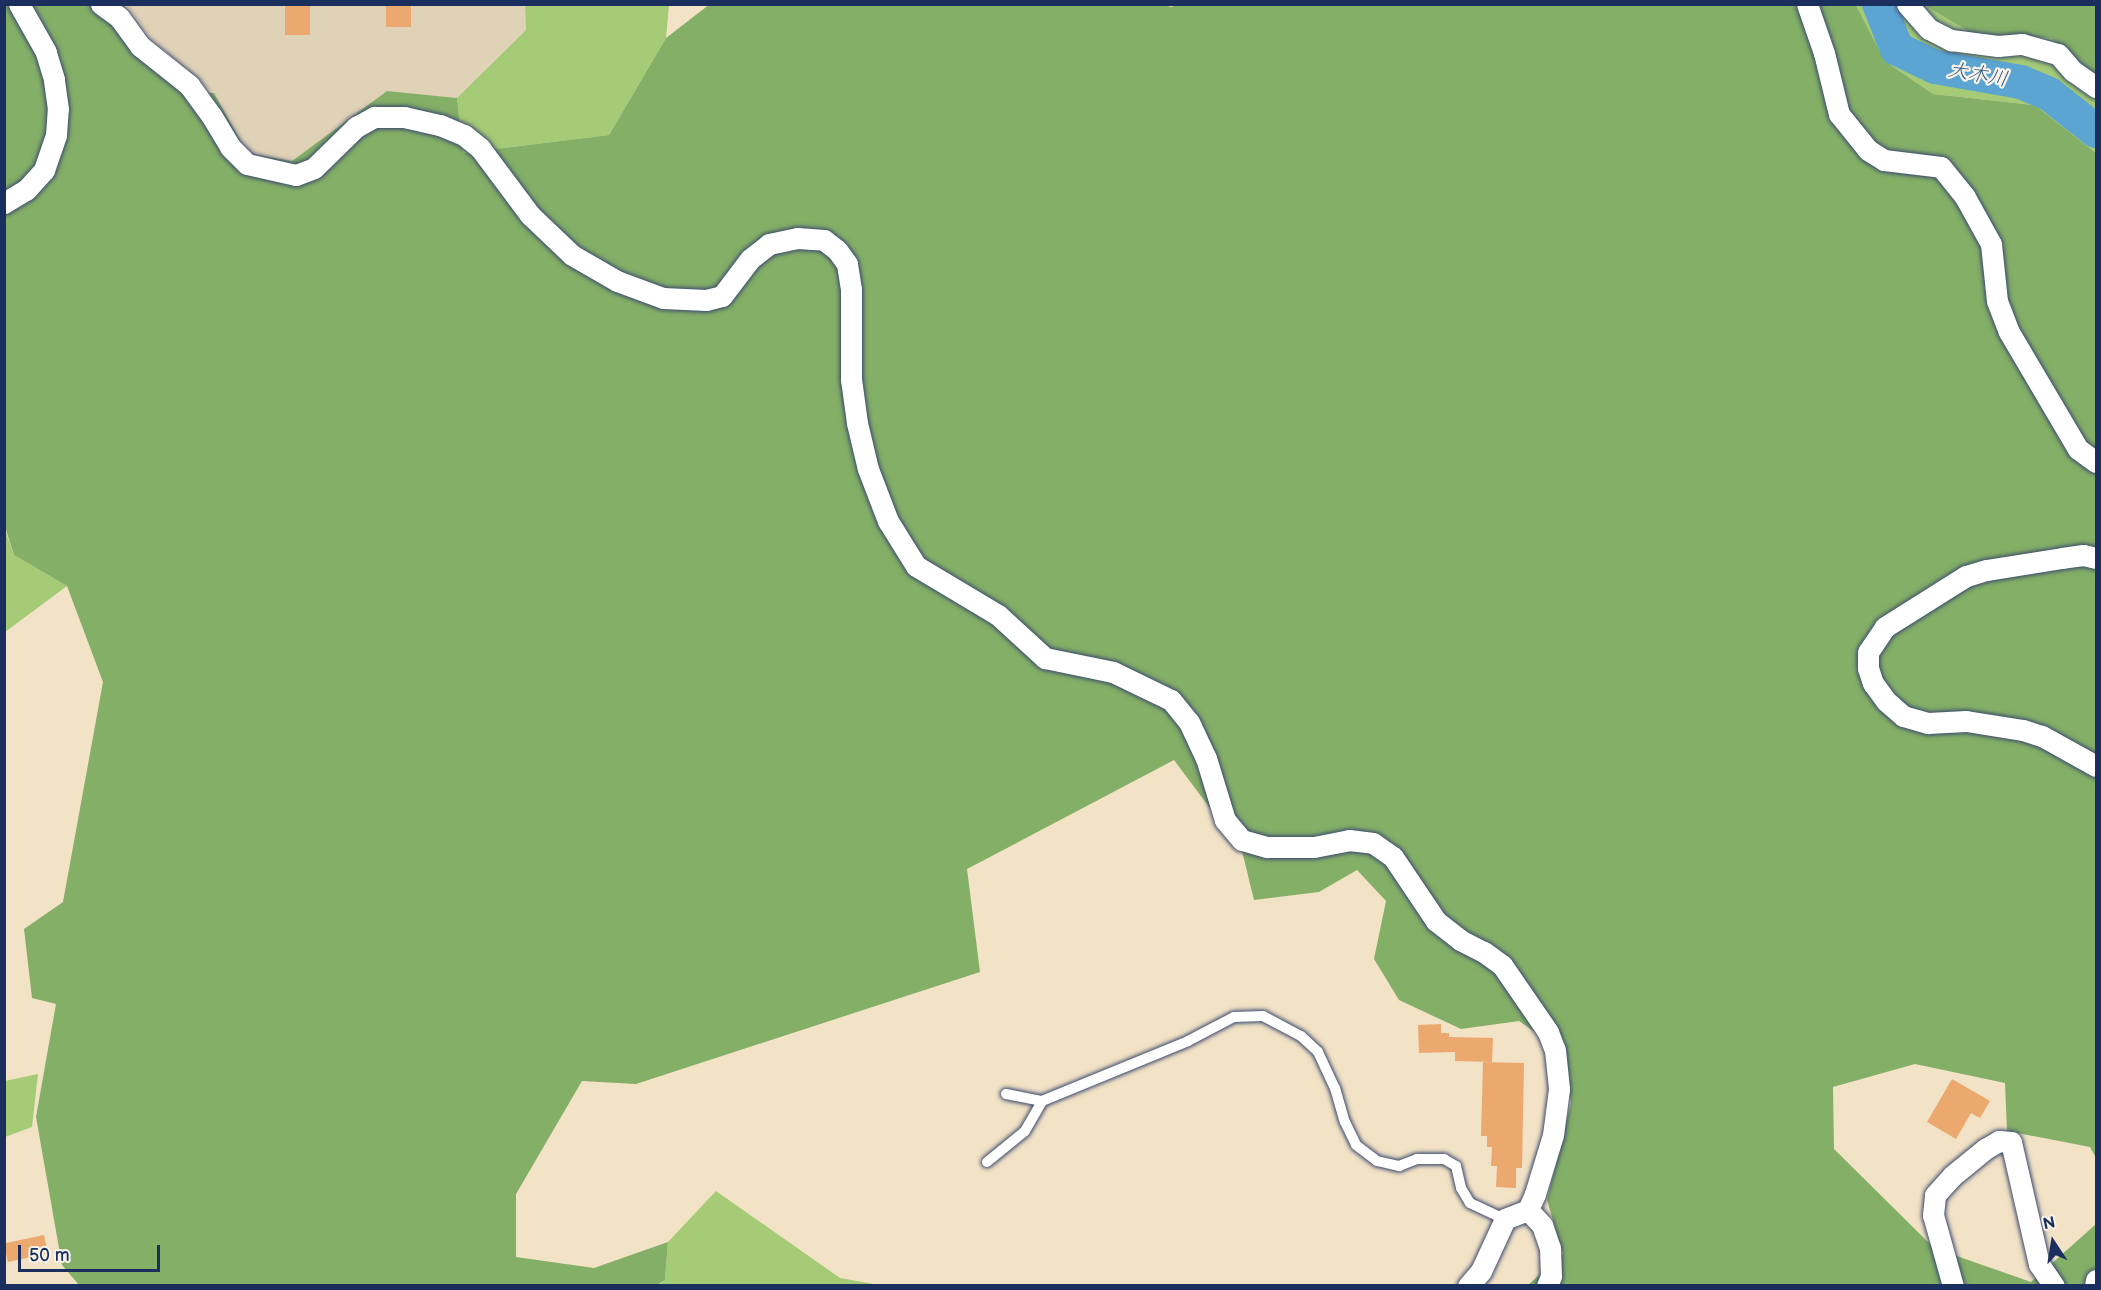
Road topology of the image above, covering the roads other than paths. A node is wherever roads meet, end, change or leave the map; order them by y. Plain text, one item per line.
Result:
1 (19, 4) edge
2 (101, 4) edge
3 (1807, 4) edge
4 (1907, 4) edge
5 (2097, 87) edge
6 (4, 203) edge
7 (2097, 462) edge
8 (2097, 558) edge
9 (2097, 766) edge
10 (1006, 1094) dead end
11 (1042, 1101) junction
12 (987, 1162) dead end
13 (1528, 1210) junction
14 (1505, 1219) junction
15 (2097, 1280) edge
16 (1468, 1286) edge
17 (1547, 1286) edge
18 (1953, 1286) edge
19 (2054, 1286) edge
20 (2095, 1286) edge

1 - 6 street
2 - 13 street
3 - 7 street
4 - 5 street
8 - 9 street
10 - 11 lane
11 - 12 lane
11 - 14 lane
13 - 14 street
13 - 17 street
14 - 16 street
15 - 20 street
18 - 19 street

